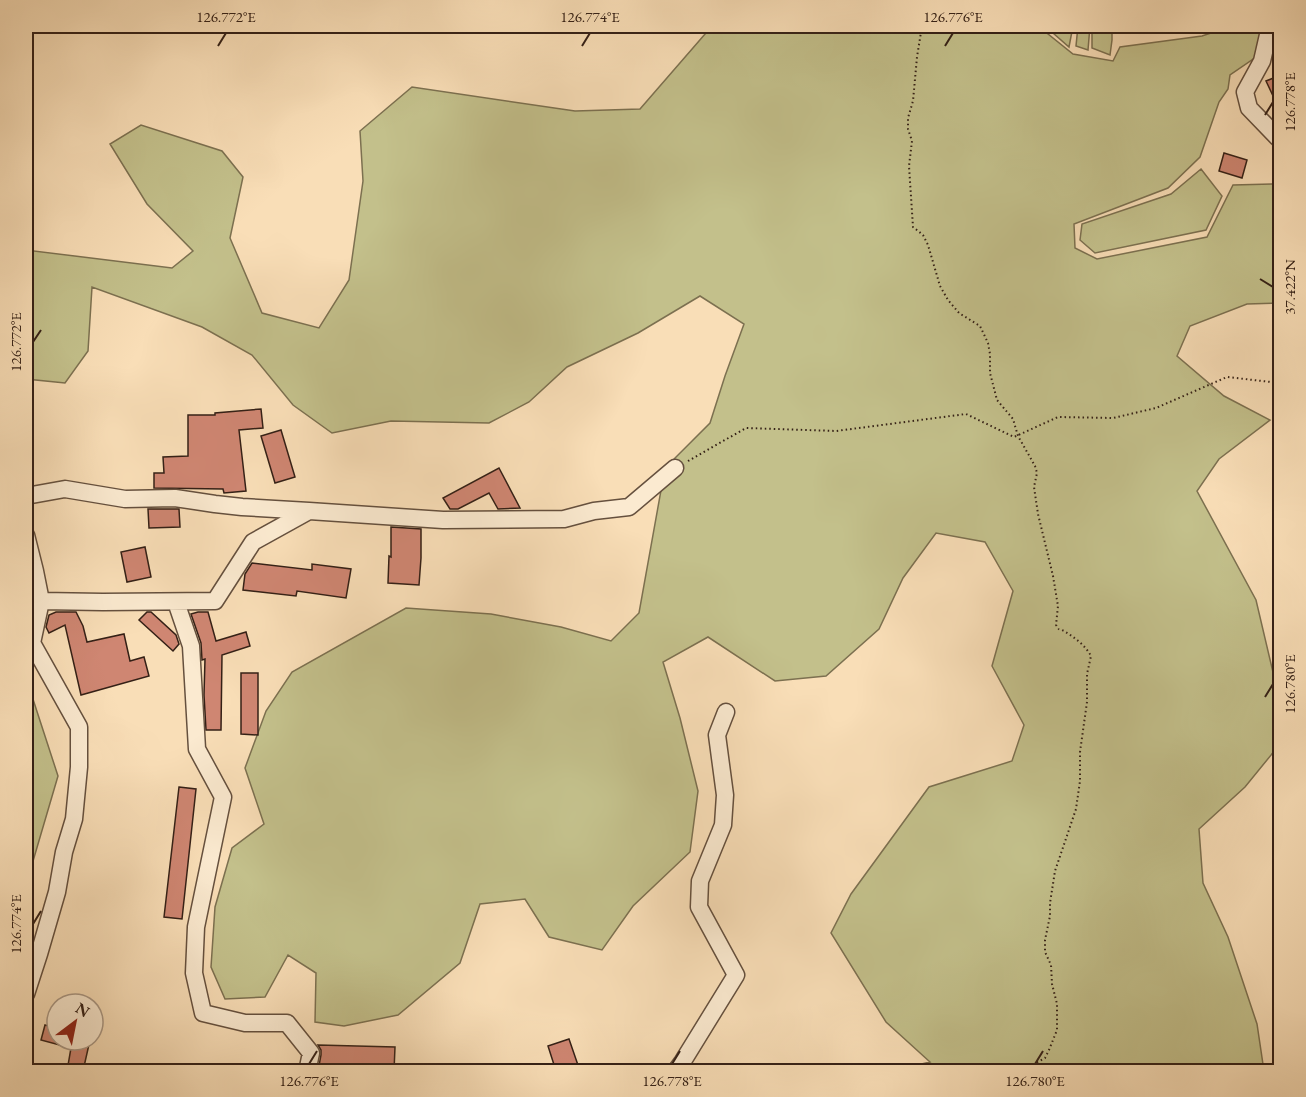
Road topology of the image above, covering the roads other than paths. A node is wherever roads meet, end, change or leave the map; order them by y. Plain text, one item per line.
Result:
1 (1270, 26) edge
2 (1281, 140) edge
3 (675, 468) road end
4 (26, 496) edge
5 (309, 511) junction
6 (26, 534) edge
7 (41, 601) junction
8 (176, 602) junction
9 (726, 712) dead end
10 (26, 994) edge
11 (307, 1071) edge
12 (675, 1071) edge

1 - 2 street
3 - 5 street
4 - 5 street
5 - 8 street
6 - 7 street
7 - 8 street
7 - 10 street
8 - 11 street
9 - 12 street

